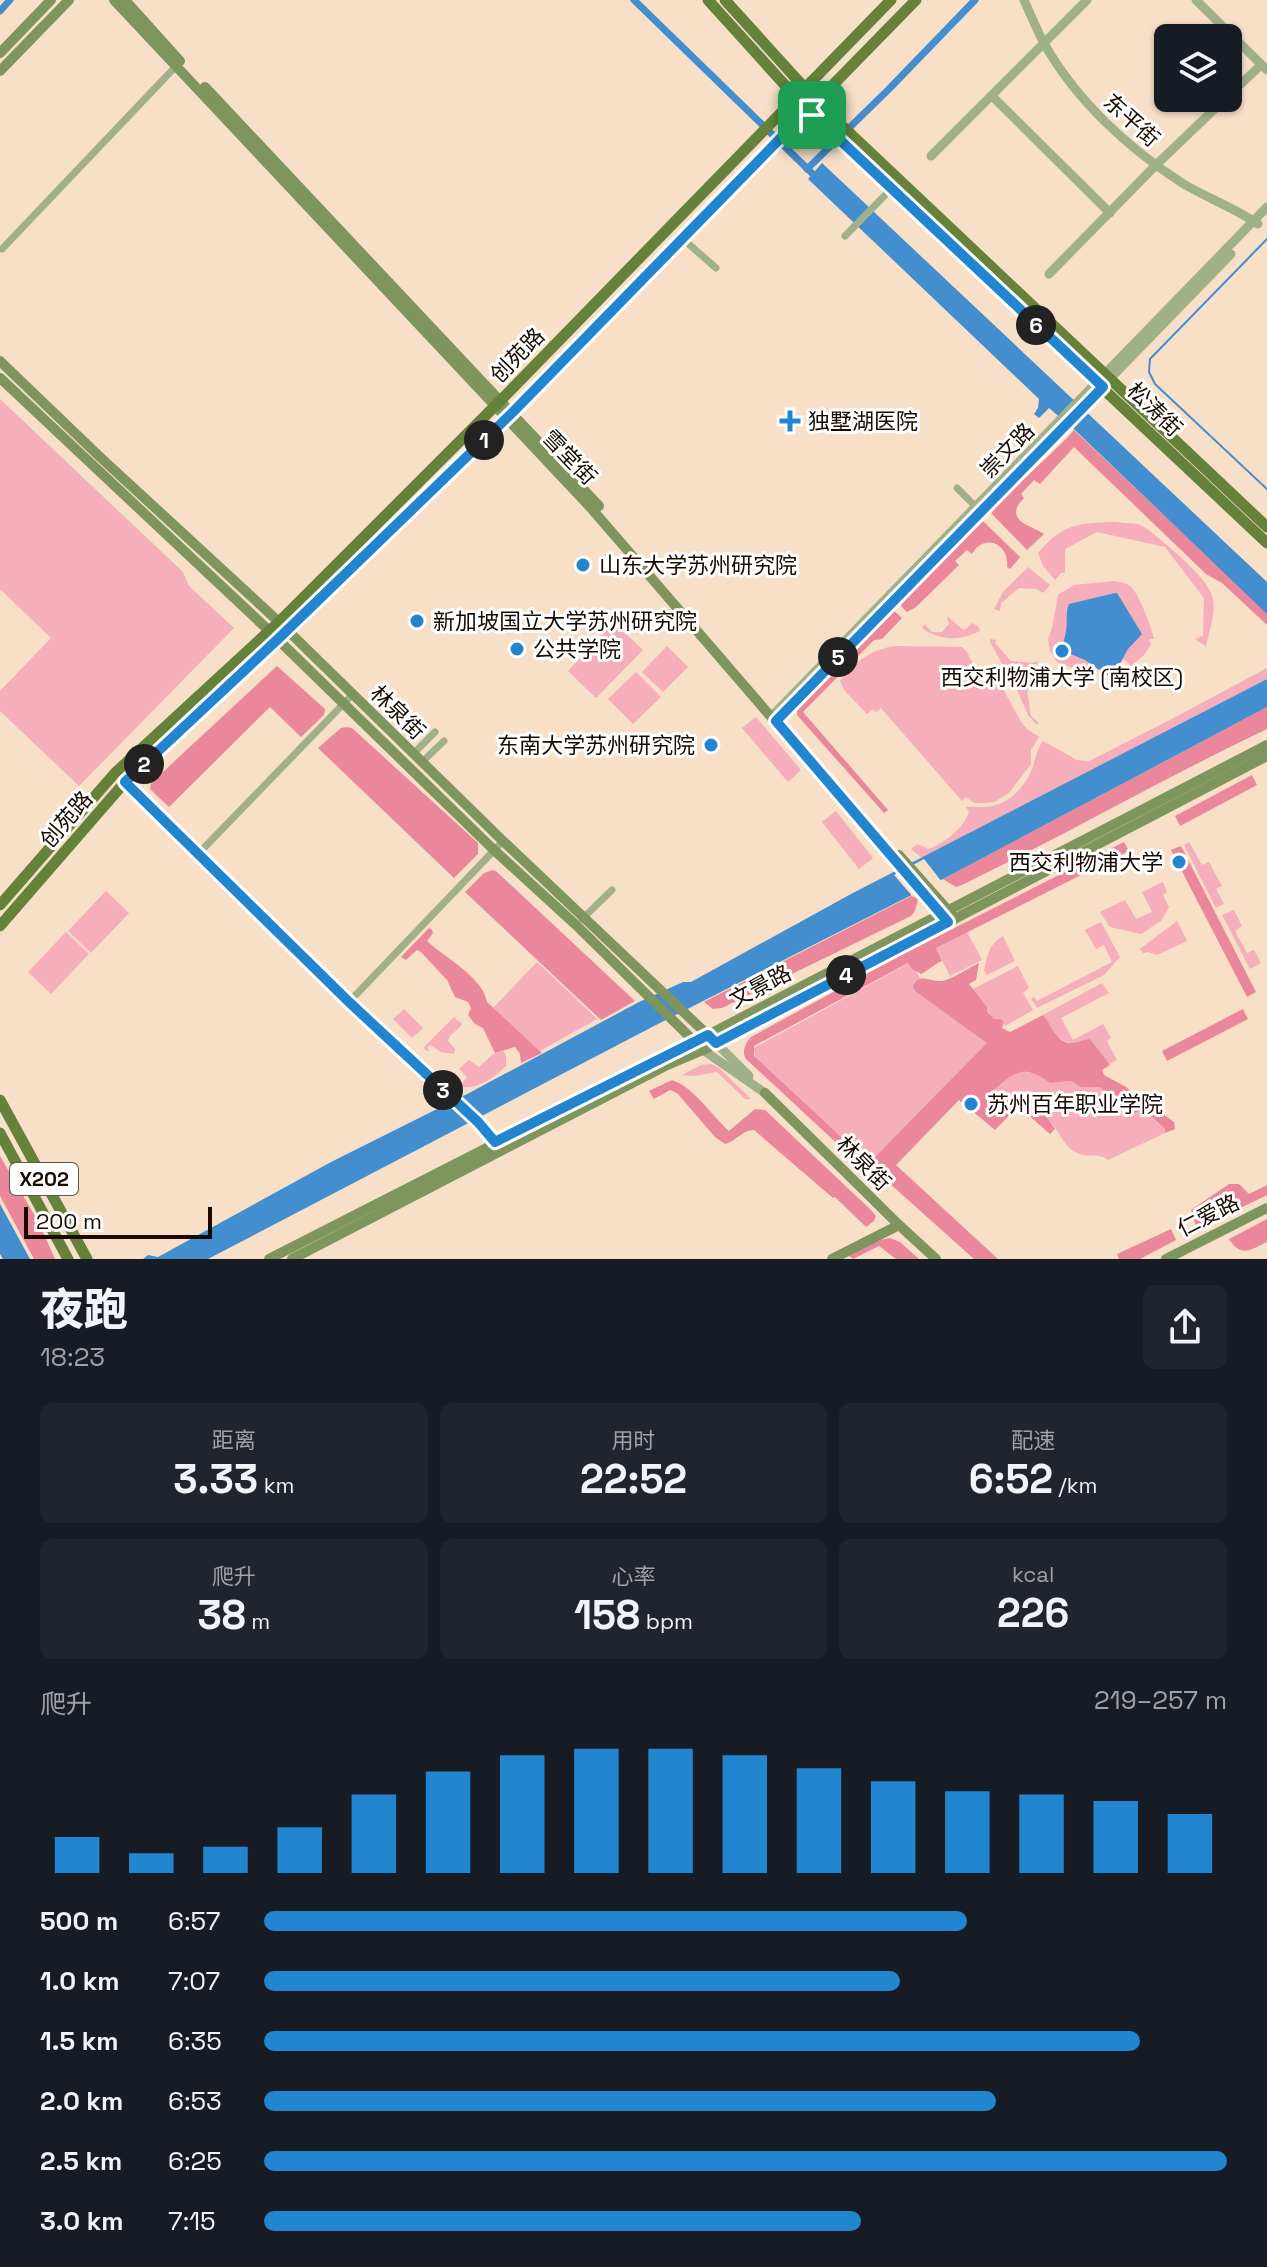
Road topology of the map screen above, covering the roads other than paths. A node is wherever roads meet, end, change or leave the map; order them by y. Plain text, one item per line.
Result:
1 (51, 0) edge
2 (69, 0) edge
3 (114, 0) edge
4 (125, 0) edge
5 (708, 0) edge
6 (725, 0) edge
7 (891, 0) edge
8 (916, 0) edge
9 (1024, 0) edge
10 (1087, 0) edge
11 (1196, 0) edge
12 (1044, 43) junction
13 (0, 53) edge
14 (178, 64) junction
15 (1264, 67) edge
16 (0, 71) edge
17 (1242, 85) edge
18 (801, 93) junction
19 (992, 96) junction
20 (812, 106) junction
21 (1211, 112) edge
22 (848, 140) junction
23 (931, 156) dead end
24 (1156, 165) junction
25 (891, 189) junction
26 (1267, 207) edge
27 (1110, 213) junction
28 (1267, 216) edge
29 (1256, 223) junction
30 (845, 236) dead end
31 (683, 239) junction
32 (2, 249) dead end
33 (716, 268) dead end
34 (1049, 274) dead end
35 (0, 361) edge
36 (0, 378) edge
37 (1105, 380) junction
38 (498, 404) junction
39 (509, 416) junction
40 (958, 490) dead end
41 (976, 507) junction
42 (1267, 527) edge
43 (1267, 543) edge
44 (278, 631) junction
45 (348, 699) junction
46 (776, 717) junction
47 (435, 732) dead end
48 (444, 741) dead end
49 (1267, 745) edge
50 (413, 754) junction
51 (1267, 756) edge
52 (421, 763) junction
53 (120, 777) junction
54 (503, 841) junction
55 (494, 850) junction
56 (199, 853) junction
57 (612, 890) dead end
58 (0, 905) edge
59 (948, 916) junction
60 (580, 921) junction
61 (0, 926) edge
62 (349, 1002) junction
63 (712, 1039) junction
64 (699, 1046) junction
65 (765, 1093) junction
66 (0, 1100) edge
67 (0, 1133) edge
68 (495, 1142) junction
69 (1267, 1208) edge
70 (899, 1225) junction
71 (68, 1259) edge
72 (87, 1259) edge
73 (269, 1259) edge
74 (292, 1259) edge
75 (832, 1259) edge
76 (936, 1259) edge
77 (1166, 1259) edge

1 - 13 main road
2 - 16 main road
3 - 14 main road, 雪堂街
4 - 14 main road, 雪堂街
5 - 18 main road, 松涛街
6 - 18 main road, 松涛街
7 - 18 main road, 创苑路
8 - 20 main road, 创苑路
9 - 12 street, 东平街
10 - 12 street
11 - 15 street
12 - 19 street
12 - 24 street, 东平街
14 - 32 street
14 - 38 main road, 雪堂街
15 - 17 street
18 - 20 main road, 松涛街
18 - 38 main road, 创苑路
19 - 23 street
19 - 27 street
20 - 22 main road, 松涛街
20 - 31 main road, 创苑路
21 - 24 street
22 - 25 main road, 松涛街
22 - 37 main road, 松涛街
24 - 27 street
24 - 29 street, 东平街
25 - 30 street
25 - 37 main road, 松涛街
26 - 29 street, 崇文路
27 - 34 street
28 - 29 street, 崇文路
29 - 37 street, 崇文路
31 - 33 street
31 - 39 main road, 创苑路
35 - 44 main road, 林泉街
36 - 44 main road, 林泉街
37 - 41 street, 崇文路
37 - 42 main road, 松涛街
37 - 43 main road, 松涛街
38 - 39 main road, 雪堂街
38 - 44 main road, 创苑路
39 - 44 main road, 创苑路
39 - 46 main road, 雪堂街
40 - 41 street
41 - 46 street, 崇文路
44 - 45 main road, 林泉街
44 - 53 main road, 创苑路
45 - 50 main road, 林泉街
45 - 55 main road, 林泉街
45 - 56 street
46 - 59 main road, 雪堂街
47 - 50 street
48 - 52 street
49 - 59 main road, 文景路
50 - 52 main road, 林泉街
51 - 59 main road, 文景路
52 - 54 main road, 林泉街
53 - 56 street
53 - 58 main road, 创苑路
53 - 61 main road, 创苑路
54 - 55 street
54 - 60 main road, 林泉街
55 - 60 main road, 林泉街
55 - 62 street
56 - 62 street
57 - 60 street
59 - 63 main road, 文景路
60 - 63 main road, 林泉街
60 - 64 main road, 林泉街
62 - 68 street
63 - 64 main road, 文景路
63 - 65 street, 林泉街
64 - 65 street, 林泉街
64 - 68 main road, 文景路
64 - 74 main road, 文景路
65 - 70 main road, 林泉街
66 - 72 main road, X202
67 - 71 main road, X202
68 - 73 main road, 文景路
69 - 77 main road, 仁爱路
70 - 75 main road
70 - 76 main road, 林泉街

